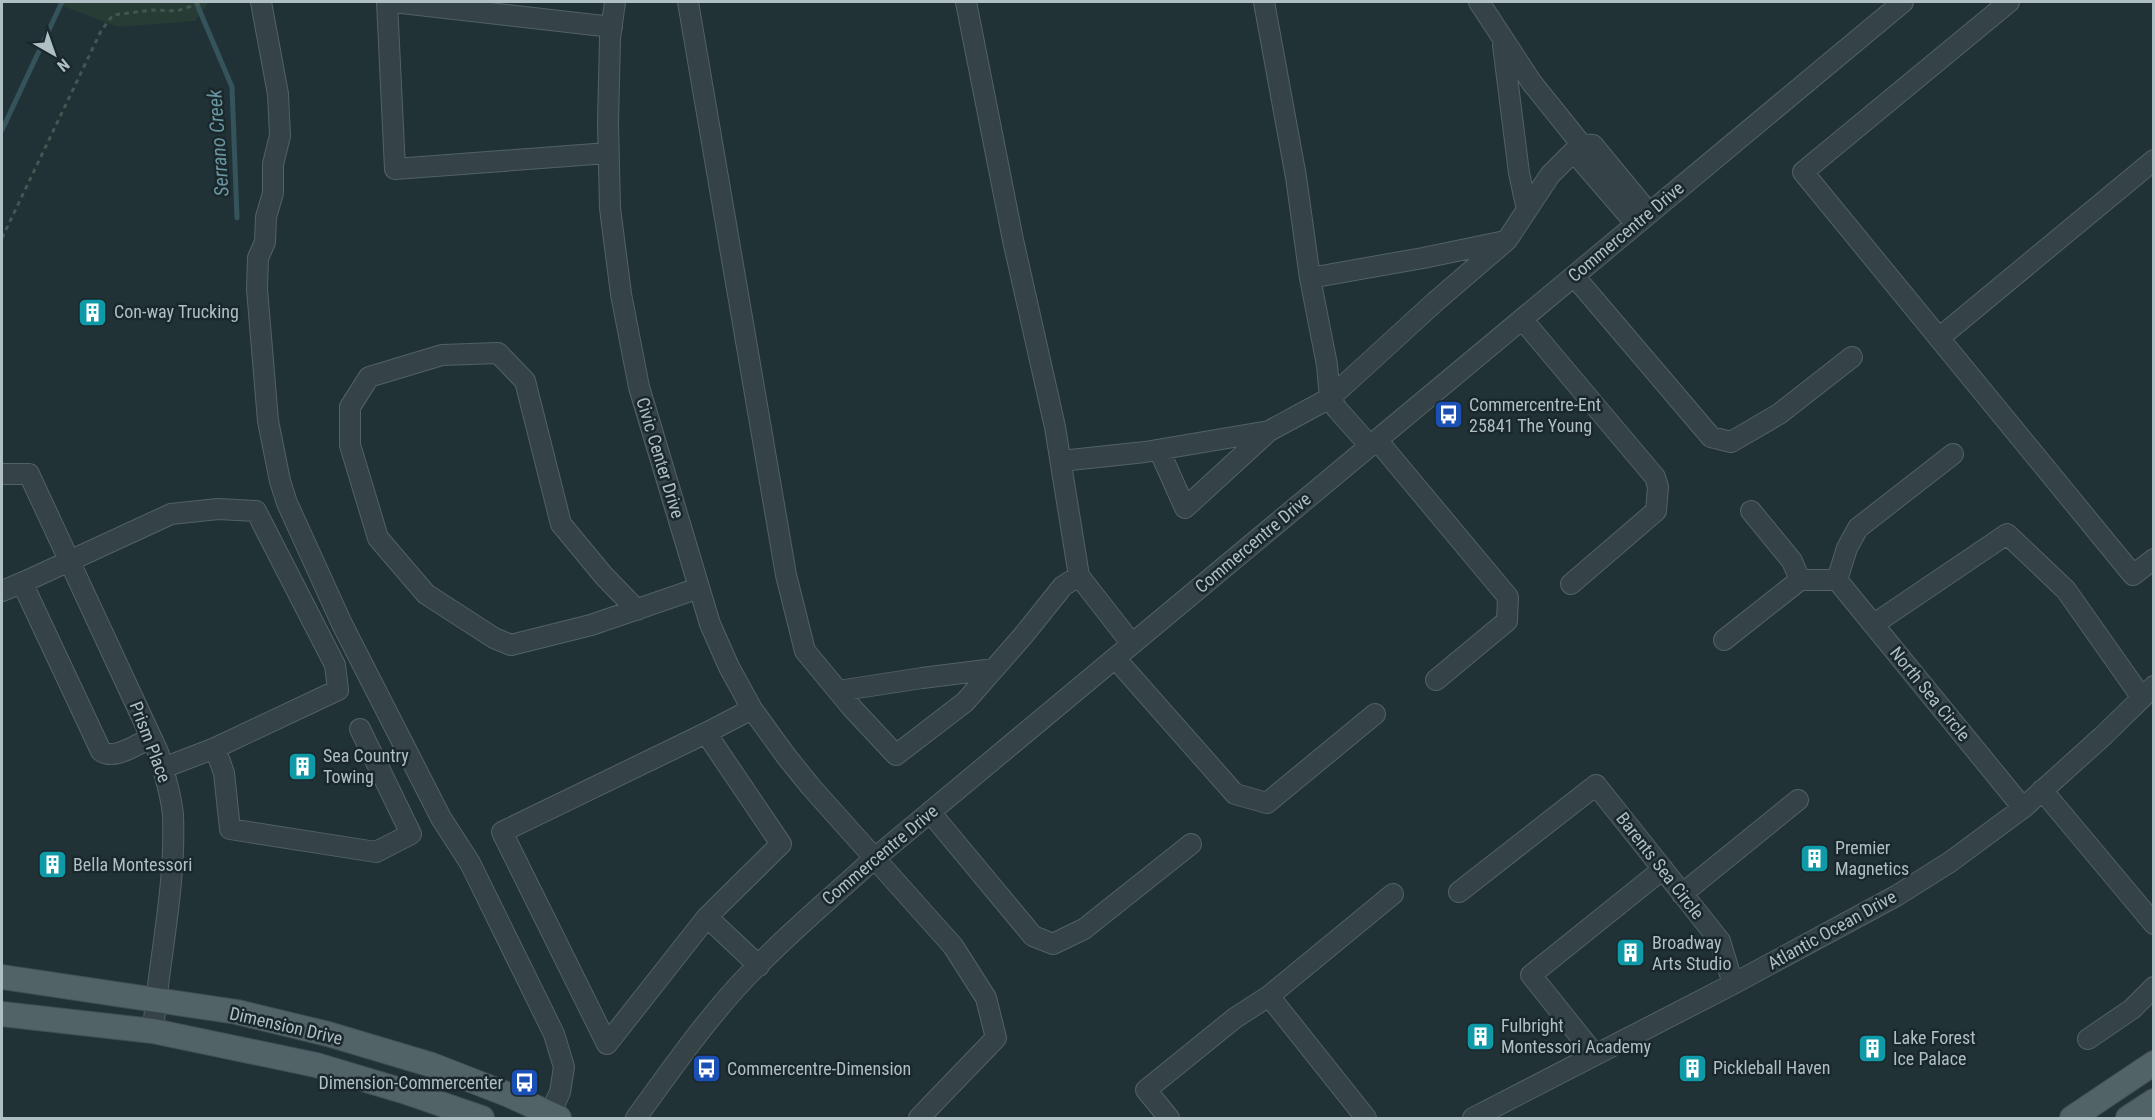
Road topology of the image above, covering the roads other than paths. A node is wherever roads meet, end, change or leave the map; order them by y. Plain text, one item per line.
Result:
1 (261, 2) edge
2 (387, 2) edge
3 (393, 2) edge
4 (615, 2) edge
5 (688, 2) edge
6 (966, 2) edge
7 (1264, 2) edge
8 (1479, 2) edge
9 (1903, 2) edge
10 (2008, 2) edge
11 (612, 27) junction
12 (1503, 39) junction
13 (1581, 144) junction
14 (609, 153) junction
15 (2154, 160) edge
16 (1527, 210) junction
17 (1643, 218) junction
18 (1507, 240) junction
19 (1574, 276) junction
20 (1310, 278) junction
21 (1522, 319) junction
22 (1940, 338) junction
23 (1852, 357) dead end
24 (1330, 398) junction
25 (1269, 431) junction
26 (1374, 443) junction
27 (1159, 450) junction
28 (1953, 454) dead end
29 (1061, 461) junction
30 (2, 474) edge
31 (1751, 511) dead end
32 (2154, 559) edge
33 (70, 562) junction
34 (1080, 576) junction
35 (1800, 580) junction
36 (1837, 580) junction
37 (26, 581) junction
38 (1571, 584) dead end
39 (699, 588) junction
40 (2, 591) edge
41 (637, 609) junction
42 (1874, 624) junction
43 (1724, 640) dead end
44 (1132, 644) junction
45 (1115, 658) junction
46 (994, 669) junction
47 (1436, 680) dead end
48 (848, 690) junction
49 (2148, 692) edge
50 (752, 709) junction
51 (1375, 714) dead end
52 (360, 729) dead end
53 (706, 733) junction
54 (151, 738) junction
55 (215, 748) junction
56 (163, 768) junction
57 (2042, 790) junction
58 (1798, 800) dead end
59 (2023, 808) junction
60 (930, 812) junction
61 (1191, 844) dead end
62 (875, 858) junction
63 (1663, 869) junction
64 (1459, 892) dead end
65 (1393, 894) dead end
66 (1682, 894) junction
67 (706, 917) junction
68 (2154, 924) edge
69 (759, 966) junction
70 (2, 977) edge
71 (1733, 984) junction
72 (2154, 987) edge
73 (1269, 996) junction
74 (156, 1000) junction
75 (2, 1014) edge
76 (153, 1031) junction
77 (2088, 1039) dead end
78 (1595, 1055) junction
79 (2154, 1064) edge
80 (2154, 1101) edge
81 (555, 1116) edge
82 (483, 1119) edge
83 (636, 1119) edge
84 (919, 1119) edge
85 (1169, 1119) edge
86 (1366, 1119) edge
87 (1473, 1119) edge
88 (2072, 1119) edge
89 (2128, 1119) edge

1 - 81 street
2 - 14 street
3 - 11 street
4 - 11 street, Civic Center Drive
5 - 48 street
6 - 29 street
7 - 20 street
8 - 12 street
9 - 17 street, Commercentre Drive
10 - 22 street
11 - 14 street, Civic Center Drive
12 - 13 street
12 - 16 street
13 - 16 street
13 - 17 street
14 - 39 street, Civic Center Drive
15 - 22 street
16 - 18 street
17 - 19 street, Commercentre Drive
18 - 20 street
18 - 24 street
19 - 21 street, Commercentre Drive
19 - 23 street
20 - 24 street
21 - 26 street, Commercentre Drive
21 - 38 street
22 - 32 street
24 - 25 street
24 - 26 street
25 - 27 street
25 - 27 street
26 - 44 street, Commercentre Drive
26 - 47 street
27 - 29 street
28 - 36 street
29 - 34 street
30 - 33 street, Prism Place
31 - 35 street
33 - 37 street
33 - 54 street, Prism Place
33 - 55 street
34 - 44 street
34 - 46 street
35 - 36 street
35 - 43 street
36 - 42 street, North Sea Circle
37 - 40 street
37 - 54 street
39 - 41 street
39 - 50 street, Civic Center Drive
41 - 41 street
42 - 49 street
42 - 59 street, North Sea Circle
44 - 45 street, Commercentre Drive
45 - 51 street
45 - 60 street, Commercentre Drive
46 - 48 street
46 - 48 street
49 - 57 street, Atlantic Ocean Drive
50 - 53 street
50 - 62 street, Civic Center Drive
52 - 55 street
53 - 67 street
53 - 67 street
54 - 56 street, Prism Place
55 - 56 street
56 - 74 street, Prism Place
57 - 59 street, Atlantic Ocean Drive
57 - 68 street
58 - 66 street
59 - 71 street, Atlantic Ocean Drive
60 - 61 street
60 - 62 street, Commercentre Drive
62 - 69 street, Commercentre Drive
62 - 84 street, Civic Center Drive
63 - 64 street, Barents Sea Circle
63 - 66 street, Barents Sea Circle
63 - 78 street
65 - 73 street
66 - 71 street, Barents Sea Circle
67 - 69 street
69 - 83 street, Commercentre Drive
70 - 74 main road, Dimension Drive
71 - 78 street, Atlantic Ocean Drive
72 - 77 street
73 - 85 street
73 - 86 street
74 - 76 street, Prism Place
74 - 81 main road, Dimension Drive
75 - 76 main road, Dimension Drive
76 - 82 main road, Dimension Drive
78 - 87 street, Atlantic Ocean Drive
79 - 88 main road
80 - 89 main road

